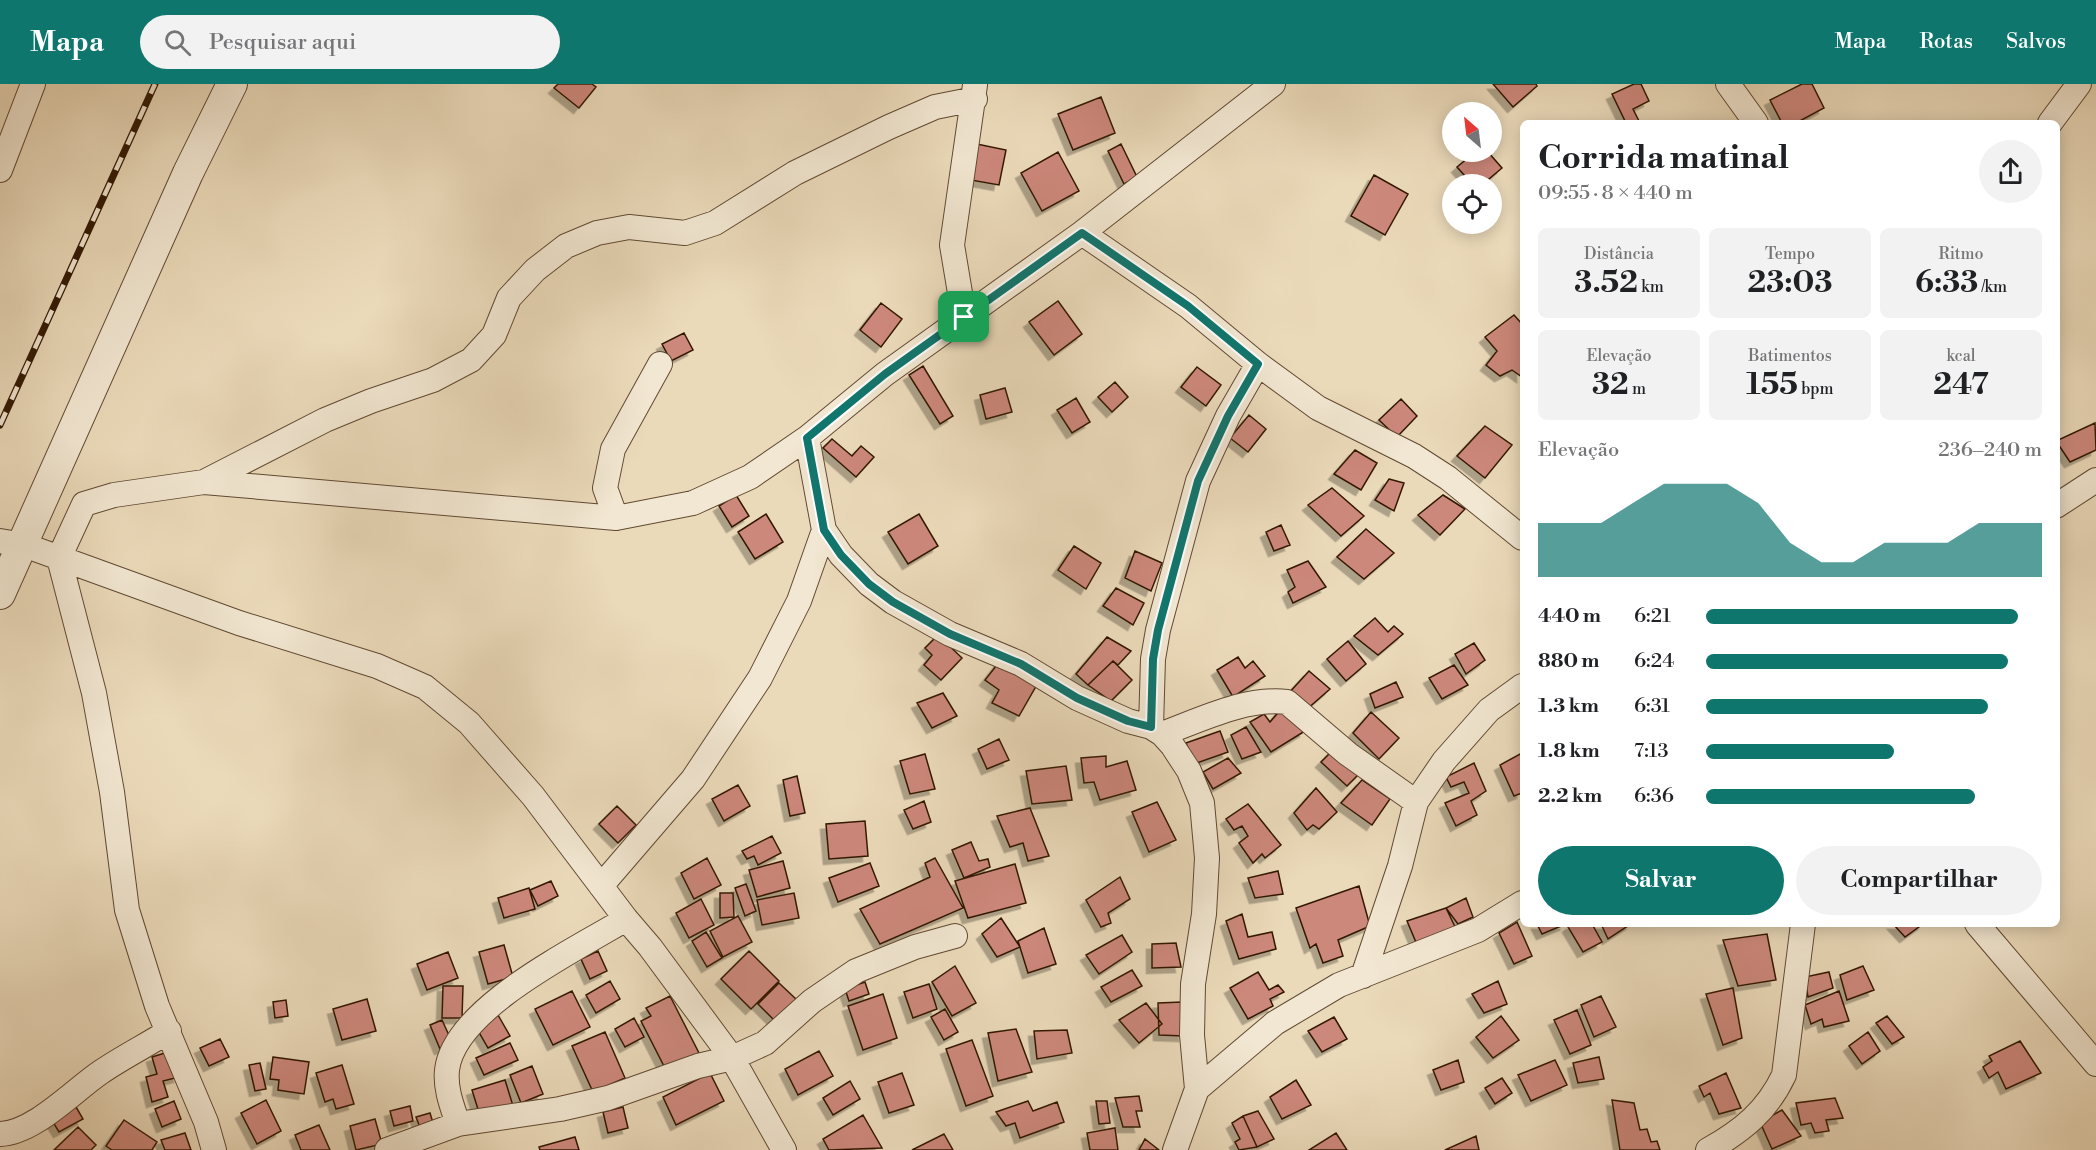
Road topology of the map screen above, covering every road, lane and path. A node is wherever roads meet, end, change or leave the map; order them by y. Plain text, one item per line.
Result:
1 (33, 84) edge
2 (232, 84) edge
3 (1273, 84) edge
4 (1728, 84) edge
5 (2079, 84) edge
6 (975, 92) edge
7 (1754, 120) edge
8 (2052, 120) edge
9 (0, 170) edge
10 (1082, 233) junction
11 (964, 317) junction
12 (660, 364) dead end
13 (1258, 364) junction
14 (807, 438) junction
15 (2096, 480) edge
16 (204, 482) junction
17 (2060, 503) edge
18 (616, 518) junction
19 (824, 530) junction
20 (1520, 536) edge
21 (12, 543) edge
22 (59, 558) junction
23 (0, 594) edge
24 (1520, 687) edge
25 (1157, 730) junction
26 (1416, 802) junction
27 (601, 886) junction
28 (1520, 904) edge
29 (626, 919) junction
30 (1803, 927) edge
31 (1980, 927) edge
32 (955, 936) dead end
33 (1363, 976) junction
34 (169, 1031) junction
35 (732, 1058) junction
36 (2096, 1064) edge
37 (1197, 1089) junction
38 (458, 1124) junction
39 (0, 1134) edge
40 (214, 1150) edge
41 (387, 1150) edge
42 (784, 1150) edge
43 (1175, 1150) edge
44 (1708, 1150) edge

1 - 9 street
2 - 21 street
3 - 10 street
4 - 7 street
5 - 8 street
6 - 11 street
6 - 16 street
10 - 11 street
10 - 13 street
11 - 14 street
12 - 18 street
13 - 20 street
13 - 25 street
14 - 18 street
14 - 19 street
15 - 17 street
16 - 18 street
16 - 22 street
19 - 25 street
19 - 27 street
21 - 22 street
21 - 23 street
22 - 27 street
22 - 34 street
24 - 26 street
25 - 26 street
25 - 37 street
26 - 33 street
27 - 29 street
28 - 33 street
29 - 35 street
29 - 38 street
30 - 44 street
31 - 36 street
32 - 35 street
33 - 37 street
34 - 39 street
34 - 40 street
35 - 38 street
35 - 42 street
37 - 43 street
38 - 41 street

